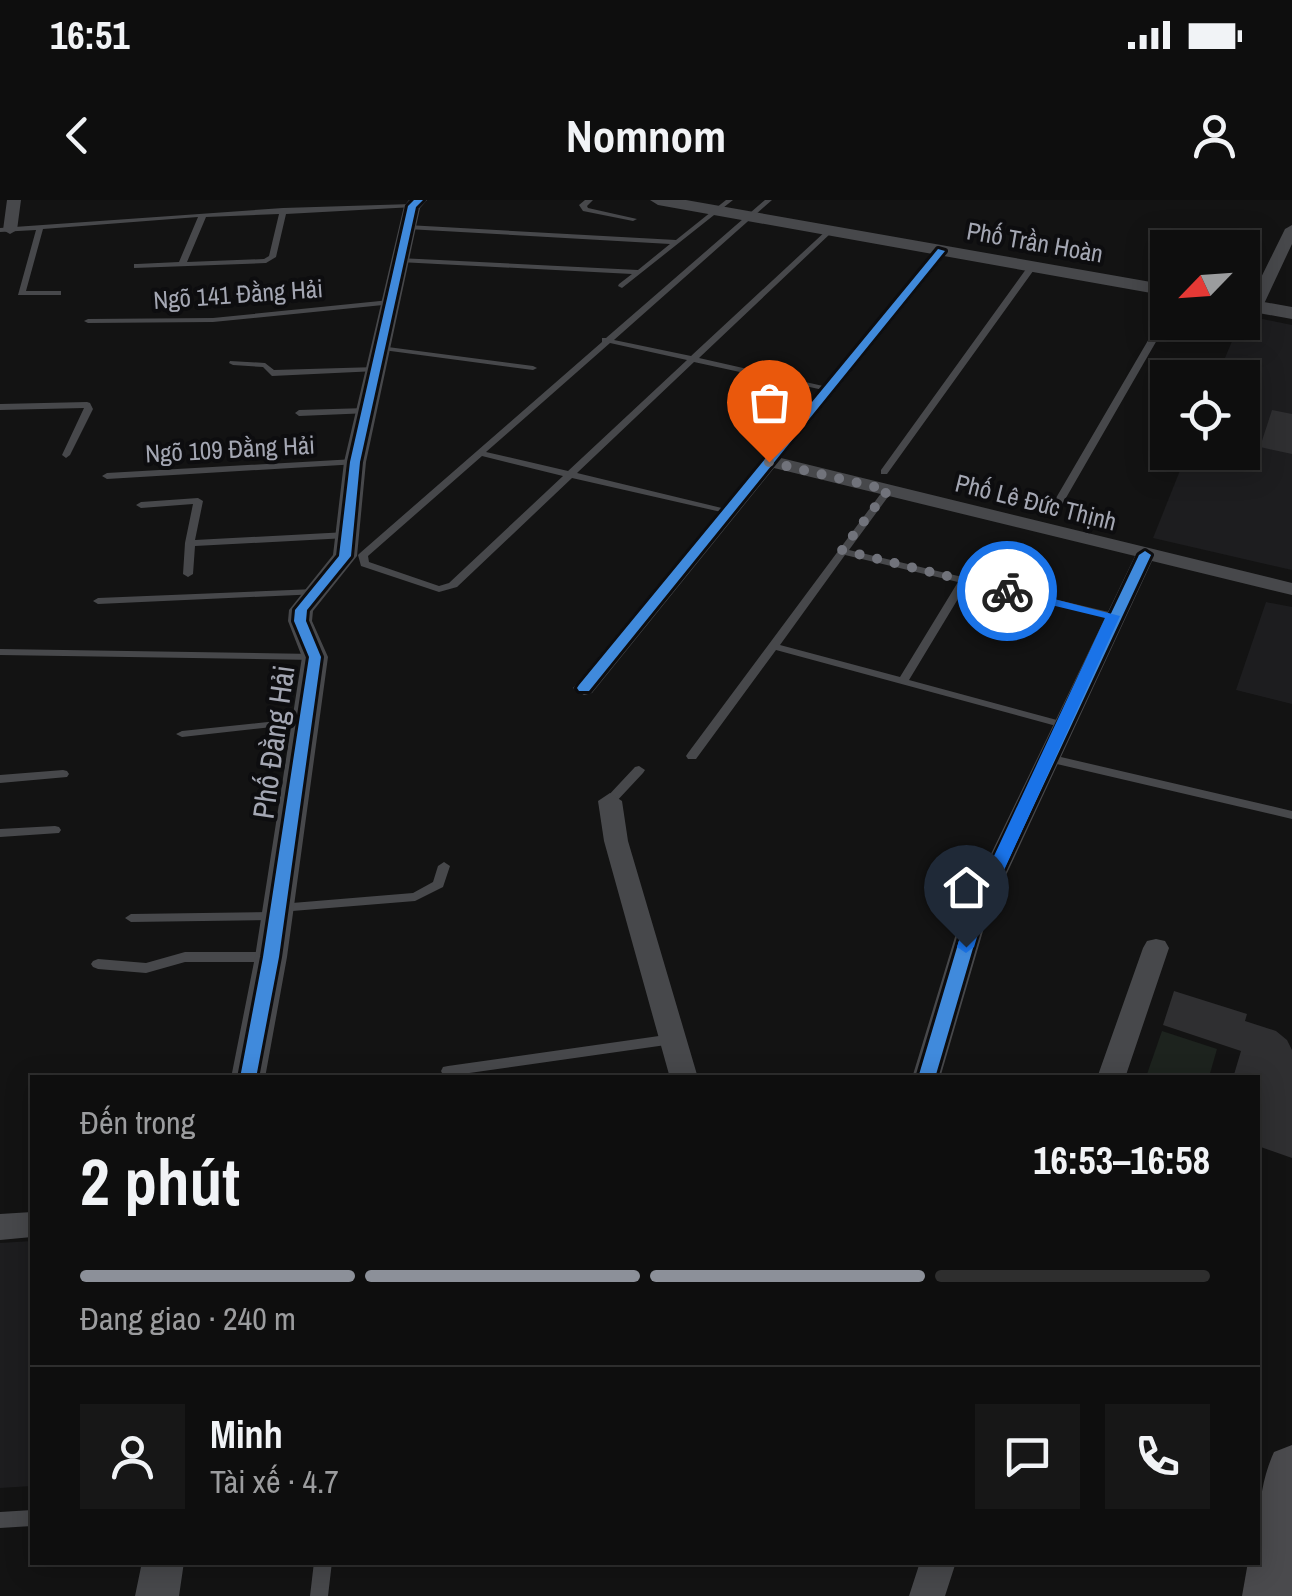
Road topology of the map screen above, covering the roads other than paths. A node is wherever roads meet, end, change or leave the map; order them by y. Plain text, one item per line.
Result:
1 (14, 200) edge
2 (590, 200) edge
3 (658, 200) edge
4 (769, 200) edge
5 (724, 205) edge
6 (283, 210) junction
7 (413, 211) edge
8 (202, 215) junction
9 (754, 217) junction
10 (633, 219) dead end
11 (40, 228) junction
12 (1292, 229) edge
13 (5, 230) edge
14 (828, 231) junction
15 (678, 242) junction
16 (940, 251) junction
17 (399, 260) junction
18 (182, 265) junction
19 (138, 266) dead end
20 (1032, 267) junction
21 (639, 272) junction
22 (622, 286) dead end
23 (1260, 286) edge
24 (1150, 288) edge
25 (58, 293) dead end
26 (390, 302) junction
27 (1260, 307) edge
28 (1292, 312) edge
29 (88, 320) dead end
30 (605, 340) junction
31 (1152, 340) edge
32 (380, 358) junction
33 (694, 360) junction
34 (233, 363) dead end
35 (533, 368) dead end
36 (828, 388) junction
37 (0, 407) edge
38 (366, 411) junction
39 (299, 414) dead end
40 (480, 453) junction
41 (66, 455) dead end
42 (355, 462) junction
43 (769, 462) junction
44 (571, 475) junction
45 (107, 476) dead end
46 (886, 481) junction
47 (141, 505) dead end
48 (1054, 510) dead end
49 (727, 512) junction
50 (348, 536) junction
51 (190, 543) junction
52 (842, 550) junction
53 (1145, 555) junction
54 (188, 574) dead end
55 (964, 580) junction
56 (1292, 589) edge
57 (315, 592) junction
58 (98, 601) dead end
59 (1113, 616) junction
60 (773, 646) junction
61 (0, 652) edge
62 (315, 658) junction
63 (903, 681) junction
64 (584, 688) dead end
65 (305, 721) junction
66 (1064, 725) junction
67 (182, 734) dead end
68 (692, 756) dead end
69 (1048, 758) junction
70 (639, 770) dead end
71 (63, 774) dead end
72 (0, 779) edge
73 (610, 801) joint
74 (1292, 815) edge
75 (56, 830) dead end
76 (0, 833) edge
77 (444, 866) dead end
78 (277, 912) junction
79 (132, 918) dead end
80 (1156, 948) dead end
81 (271, 957) junction
82 (98, 964) dead end
83 (673, 1039) junction
84 (448, 1070) dead end
85 (249, 1075) edge
86 (683, 1075) edge
87 (927, 1075) edge
88 (1111, 1075) edge
89 (30, 1225) edge
90 (0, 1227) edge
91 (1292, 1469) edge
92 (30, 1518) edge
93 (0, 1520) edge
94 (162, 1565) edge
95 (323, 1565) edge
96 (937, 1565) edge
97 (157, 1596) edge
98 (319, 1596) edge
99 (926, 1596) edge
100 (1268, 1596) edge

1 - 13 street
2 - 10 lane
3 - 5 street, Phố Trần Hoàn
4 - 9 lane
5 - 9 street, Phố Trần Hoàn
5 - 15 lane
6 - 7 lane
6 - 8 lane
6 - 18 lane
7 - 15 lane
7 - 17 street, Phố Đằng Hải
8 - 11 lane
8 - 18 lane
9 - 14 street, Phố Trần Hoàn
9 - 30 lane
11 - 13 lane
11 - 25 lane
12 - 23 street
14 - 16 street, Phố Trần Hoàn
14 - 33 lane
15 - 21 lane
16 - 20 street, Phố Trần Hoàn
16 - 36 street
17 - 21 lane
17 - 26 street, Phố Đằng Hải
18 - 19 lane
20 - 24 street, Phố Trần Hoàn
20 - 46 lane
21 - 22 lane
26 - 29 lane, Ngõ 141 Đằng Hải
26 - 32 street, Phố Đằng Hải
27 - 28 street
30 - 33 lane
30 - 40 lane
31 - 48 lane
32 - 34 lane
32 - 35 lane
32 - 38 street, Phố Đằng Hải
33 - 36 lane
33 - 44 lane
36 - 43 street
37 - 41 lane
38 - 39 lane
38 - 42 street, Phố Đằng Hải
40 - 44 lane
40 - 44 lane
42 - 45 lane, Ngõ 109 Đằng Hải
42 - 50 street, Phố Đằng Hải
43 - 46 street, Phố Lê Đức Thịnh
43 - 49 street
44 - 49 lane
46 - 52 lane
46 - 53 street, Phố Lê Đức Thịnh
47 - 51 lane
49 - 64 street
50 - 51 lane
50 - 57 street, Phố Đằng Hải
51 - 54 lane
52 - 55 lane
52 - 60 lane
53 - 56 street, Phố Lê Đức Thịnh
53 - 59 street
55 - 59 lane
55 - 63 lane
57 - 58 lane
57 - 62 street, Phố Đằng Hải
59 - 66 street
60 - 63 lane
60 - 68 lane
61 - 62 lane
62 - 65 street, Phố Đằng Hải
63 - 66 lane
65 - 67 lane
65 - 78 street, Phố Đằng Hải
66 - 69 street
69 - 74 lane
69 - 87 street
70 - 73 lane
71 - 72 lane
73 - 83 street
75 - 76 lane
77 - 78 lane
78 - 79 lane
78 - 81 street, Phố Đằng Hải
80 - 88 street
81 - 82 lane
81 - 85 street, Phố Đằng Hải
83 - 84 lane
83 - 86 street
89 - 90 street
91 - 100 main road
92 - 93 lane
94 - 97 street
95 - 98 lane
96 - 99 street

